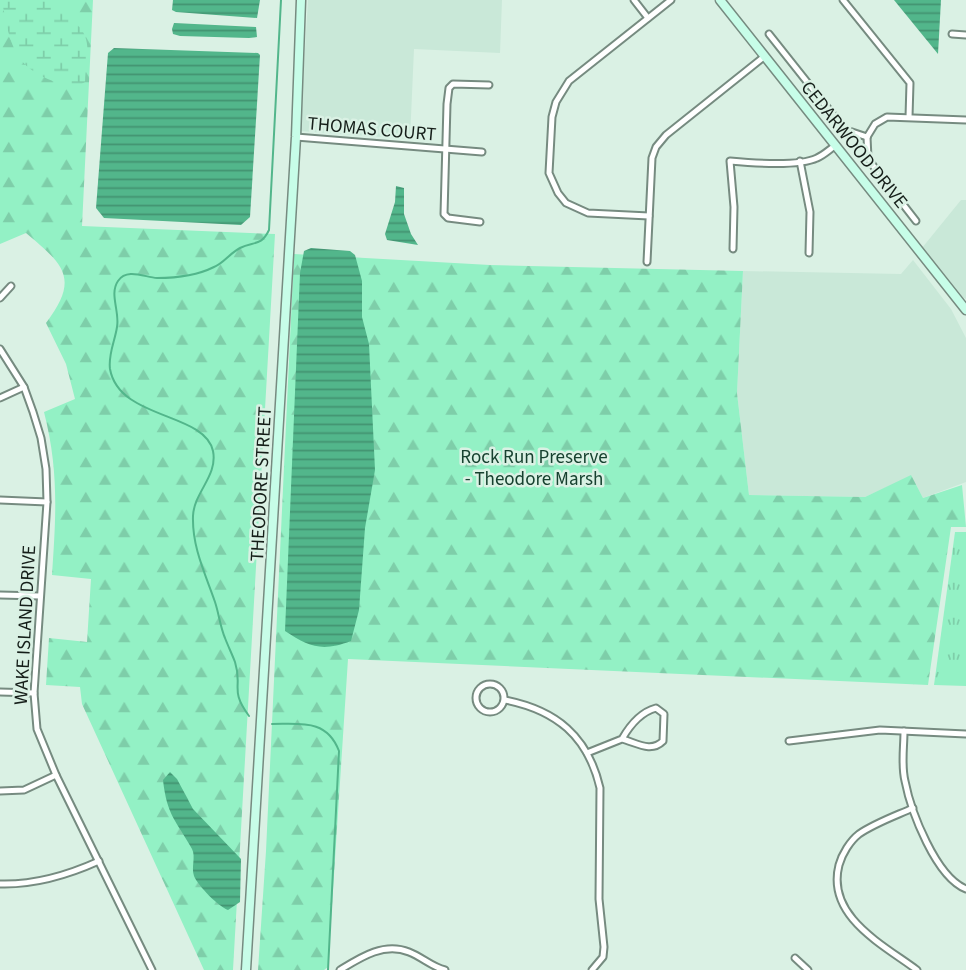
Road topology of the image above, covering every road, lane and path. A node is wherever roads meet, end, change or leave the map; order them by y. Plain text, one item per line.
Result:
1 (301, 0) edge
2 (634, 0) edge
3 (671, 0) edge
4 (720, 0) edge
5 (843, 0) edge
6 (649, 18) junction
7 (769, 34) dead end
8 (952, 34) dead end
9 (966, 35) edge
10 (765, 56) junction
11 (489, 85) dead end
12 (909, 117) junction
13 (966, 120) edge
14 (296, 137) junction
15 (867, 137) junction
16 (836, 145) junction
17 (445, 150) junction
18 (482, 152) dead end
19 (800, 161) junction
20 (649, 216) junction
21 (916, 221) dead end
22 (480, 222) dead end
23 (733, 249) dead end
24 (809, 253) dead end
25 (648, 262) dead end
26 (11, 286) dead end
27 (0, 298) edge
28 (966, 308) edge
29 (0, 349) edge
30 (23, 387) junction
31 (0, 398) edge
32 (0, 500) edge
33 (47, 502) junction
34 (0, 595) edge
35 (40, 596) junction
36 (0, 692) edge
37 (34, 693) junction
38 (505, 700) junction
39 (904, 731) junction
40 (966, 734) edge
41 (622, 738) junction
42 (789, 741) dead end
43 (587, 753) junction
44 (56, 775) junction
45 (0, 791) edge
46 (913, 808) junction
47 (99, 861) junction
48 (0, 884) edge
49 (966, 889) edge
50 (795, 958) dead end
51 (152, 970) edge
52 (246, 970) edge
53 (340, 970) edge
54 (441, 970) edge
55 (592, 970) edge
56 (808, 970) edge
57 (916, 970) edge

1 - 14 street, THEODORE STREET
2 - 6 street
3 - 6 street
4 - 10 street, CEDARWOOD DRIVE
5 - 12 street
6 - 20 street
7 - 15 street
8 - 9 street
10 - 16 street, CEDARWOOD DRIVE
10 - 20 street
11 - 17 street, THOMAS COURT
12 - 13 street
12 - 15 street
14 - 17 street, THOMAS COURT
14 - 52 street, THEODORE STREET
15 - 21 street
16 - 19 street
16 - 28 street, CEDARWOOD DRIVE
17 - 18 street, THOMAS COURT
17 - 22 street, THOMAS COURT
19 - 23 street
19 - 24 street
20 - 25 street
26 - 27 street
29 - 30 street, WAKE ISLAND DRIVE
30 - 31 street
30 - 33 street, WAKE ISLAND DRIVE
32 - 33 street
33 - 35 street, WAKE ISLAND DRIVE
34 - 35 street
35 - 37 street, WAKE ISLAND DRIVE
36 - 37 street
37 - 44 street, WAKE ISLAND DRIVE
38 - 38 street
38 - 43 street
39 - 40 street
39 - 42 street
39 - 46 street
41 - 41 street
41 - 43 street
43 - 55 street
44 - 45 street
44 - 47 street, WAKE ISLAND DRIVE
46 - 49 street
46 - 57 street
47 - 48 street
47 - 51 street, WAKE ISLAND DRIVE
50 - 56 street
53 - 54 street

